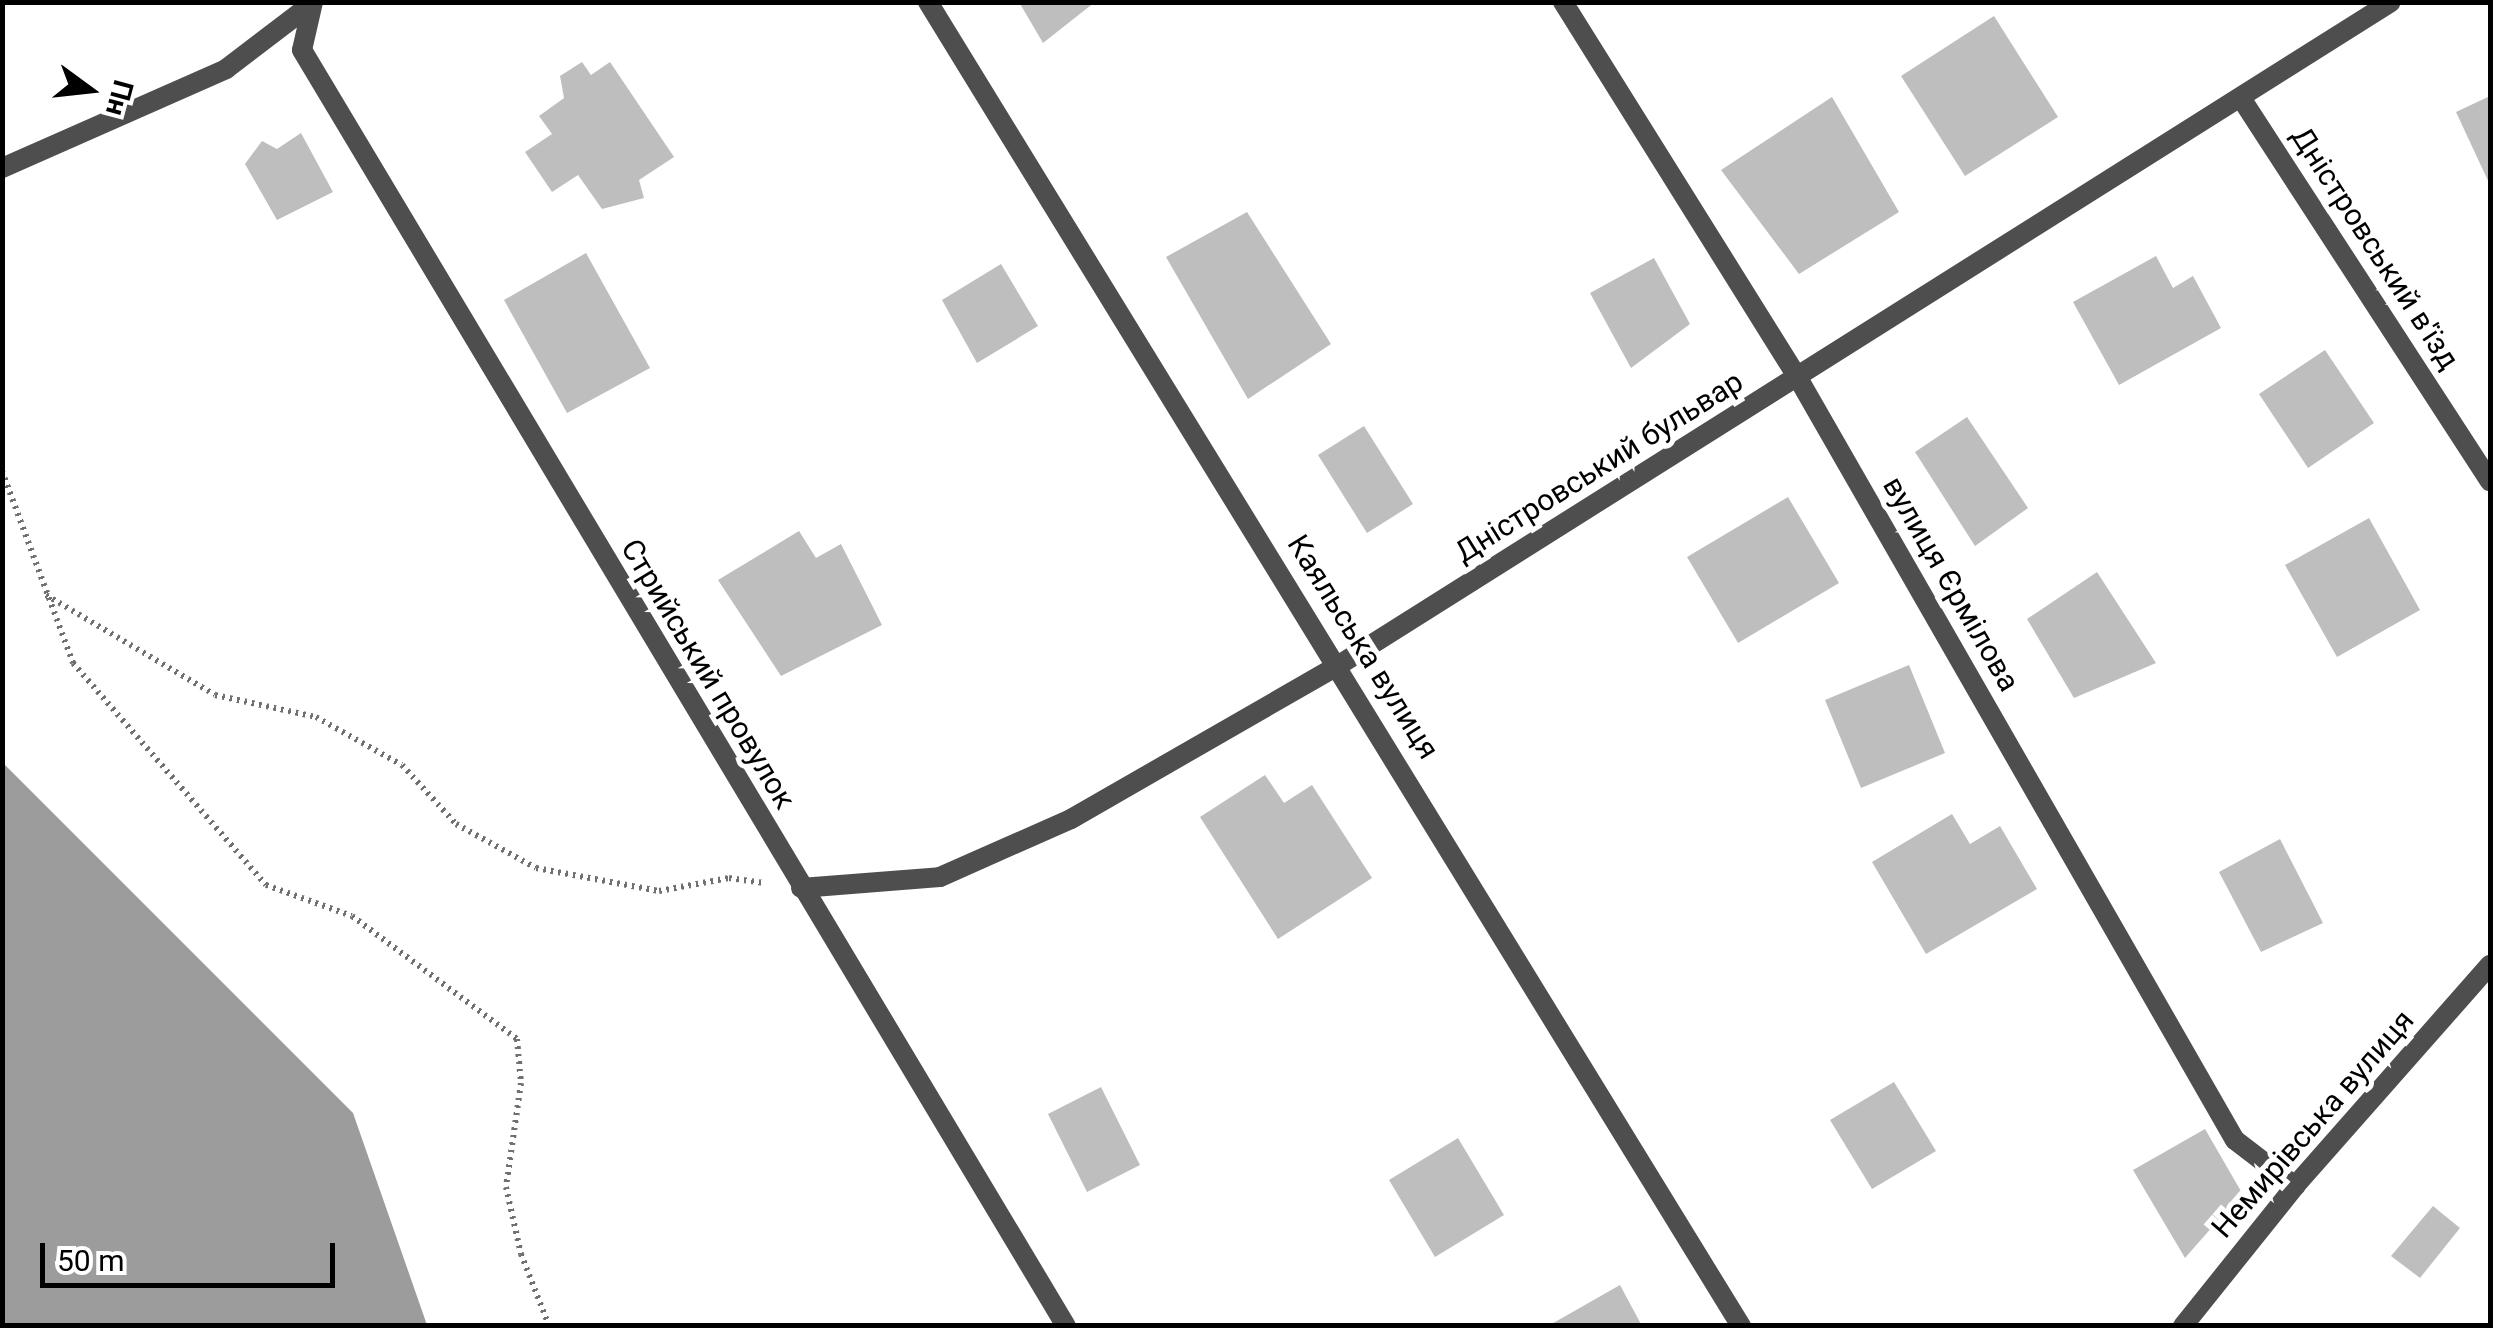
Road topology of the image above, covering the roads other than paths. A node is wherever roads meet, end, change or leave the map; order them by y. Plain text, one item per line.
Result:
1 (928, 2) edge
2 (1563, 2) edge
3 (2391, 2) edge
4 (312, 4) edge
5 (2241, 98) junction
6 (2, 168) edge
7 (1798, 378) junction
8 (2490, 480) edge
9 (1339, 665) junction
10 (801, 888) junction
11 (2490, 965) edge
12 (2294, 1186) junction
13 (1066, 1326) edge
14 (1741, 1326) edge
15 (2184, 1326) edge

1 - 9 street, Каяльська вулиця
2 - 7 street, вулиця Єрмілова
3 - 5 street, Дністровський бульвар
4 - 6 street
4 - 10 street, Стрийський провулок
5 - 7 street, Дністровський бульвар
5 - 8 street, Дністровський в'їзд
7 - 9 street, Дністровський бульвар
7 - 12 street, вулиця Єрмілова
9 - 10 street, Дністровський бульвар
9 - 14 street, Каяльська вулиця
10 - 13 street, Стрийський провулок
11 - 12 street, Немирівська вулиця
12 - 15 street, Немирівська вулиця

